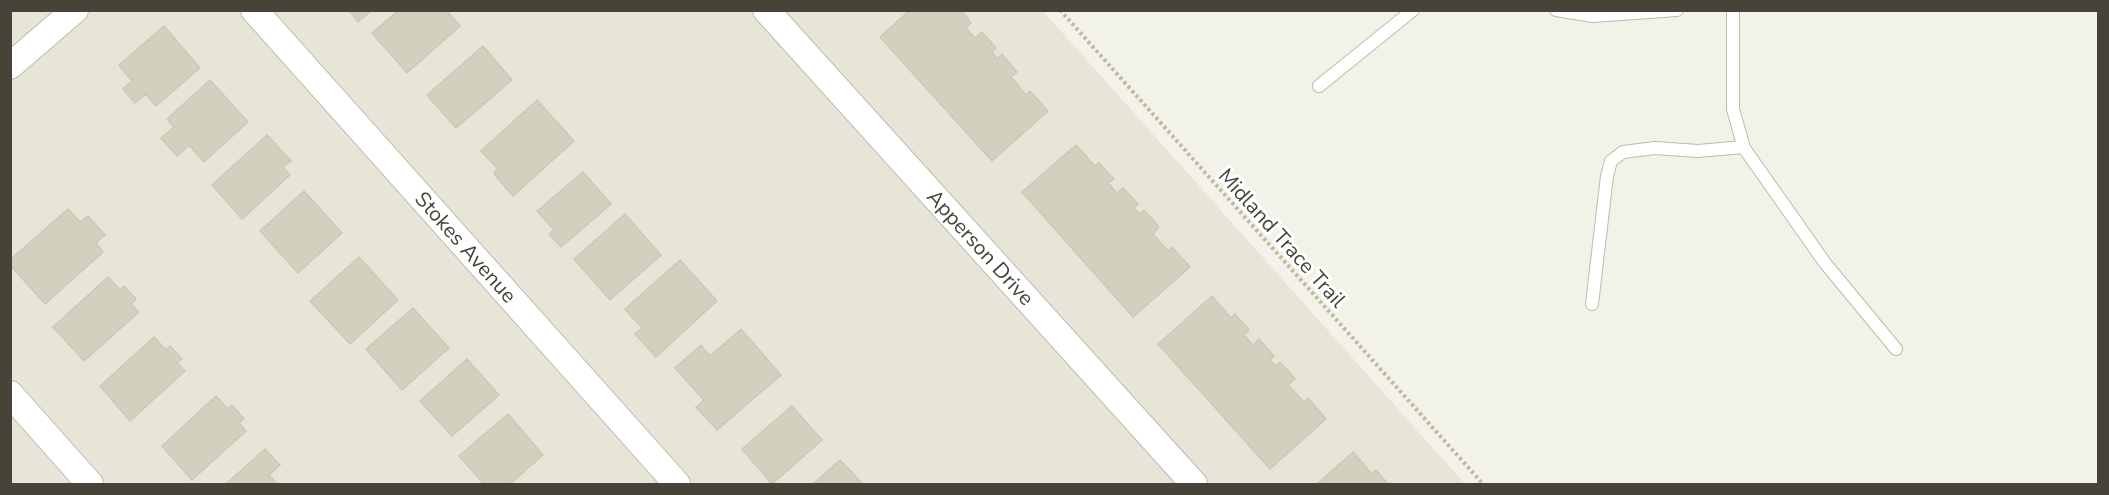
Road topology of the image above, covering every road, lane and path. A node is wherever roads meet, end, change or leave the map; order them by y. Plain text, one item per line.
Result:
1 (75, 10) edge
2 (254, 10) edge
3 (766, 10) edge
4 (1060, 10) edge
5 (1413, 10) edge
6 (1556, 10) edge
7 (1677, 10) edge
8 (1733, 10) edge
9 (10, 66) edge
10 (1319, 86) dead end
11 (1743, 147) junction
12 (1592, 304) dead end
13 (1896, 349) dead end
14 (10, 394) edge
15 (90, 484) edge
16 (676, 484) edge
17 (1194, 484) edge
18 (1483, 484) edge

1 - 9 street
2 - 16 street, Stokes Avenue
3 - 17 street, Apperson Drive
4 - 18 path, Midland Trace Trail
5 - 10 lane
6 - 7 lane
8 - 11 lane
11 - 12 lane
11 - 13 lane
14 - 15 street

